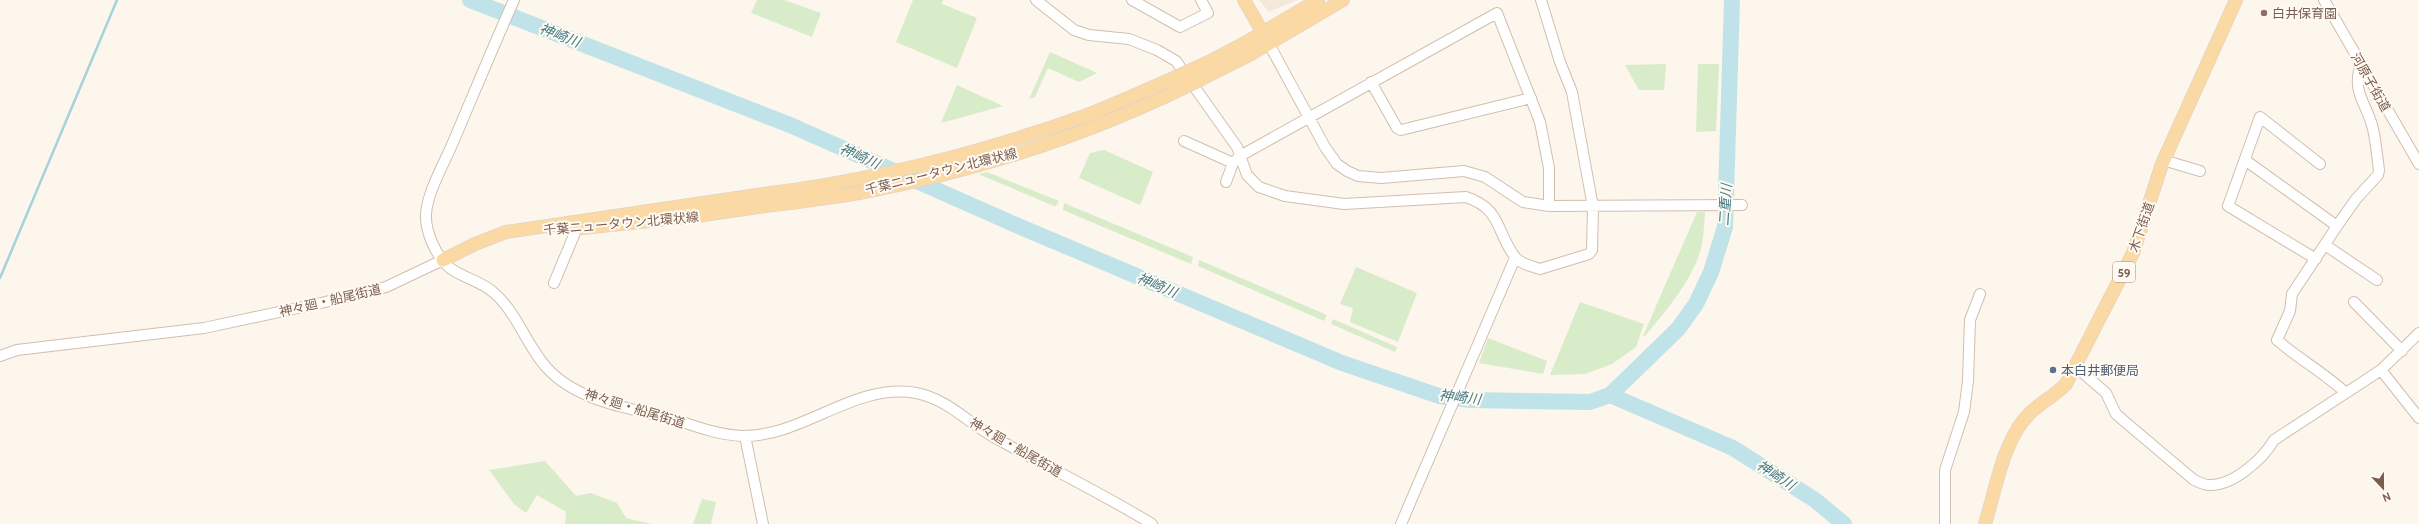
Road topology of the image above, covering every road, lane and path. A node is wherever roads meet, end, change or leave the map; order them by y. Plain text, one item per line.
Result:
1 (514, 0) edge
2 (1036, 0) edge
3 (1132, 0) edge
4 (1201, 0) edge
5 (1244, 0) edge
6 (1318, 0) edge
7 (1343, 0) edge
8 (1541, 0) edge
9 (2236, 0) edge
10 (2324, 0) edge
11 (1266, 38) junction
12 (2361, 64) junction
13 (1371, 82) junction
14 (1531, 98) junction
15 (1309, 117) junction
16 (1184, 141) dead end
17 (1237, 159) junction
18 (2163, 160) junction
19 (2245, 160) junction
20 (2320, 164) dead end
21 (2419, 164) edge
22 (2200, 171) dead end
23 (1226, 182) dead end
24 (764, 200) junction
25 (1742, 205) dead end
26 (1549, 206) junction
27 (1593, 207) junction
28 (2337, 226) junction
29 (577, 228) junction
30 (506, 232) junction
31 (2325, 244) junction
32 (1515, 258) junction
33 (2316, 259) junction
34 (443, 260) junction
35 (2377, 280) dead end
36 (554, 283) dead end
37 (1980, 294) dead end
38 (2354, 302) dead end
39 (2419, 333) edge
40 (2402, 351) junction
41 (0, 356) edge
42 (2076, 368) junction
43 (2381, 370) junction
44 (2346, 393) junction
45 (2419, 418) edge
46 (745, 436) junction
47 (763, 524) edge
48 (1152, 524) edge
49 (1401, 524) edge
50 (1945, 524) edge
51 (1985, 524) edge

1 - 34 street
2 - 17 street
3 - 4 street
5 - 11 main road
6 - 11 main road, 千葉ニュータウン北環状線
7 - 11 main road, 千葉ニュータウン北環状線
8 - 27 street
9 - 18 main road, 木下街道 / 59
10 - 12 street, 河原子街道
11 - 15 street
11 - 24 main road, 千葉ニュータウン北環状線, bridge
12 - 21 street, 河原子街道
12 - 28 street
13 - 14 street
13 - 14 street
13 - 15 street
14 - 26 street
15 - 17 street
15 - 26 street
16 - 17 street
17 - 23 street
17 - 32 street
18 - 22 street
18 - 42 main road, 木下街道 / 59
19 - 20 street
19 - 28 street
19 - 33 street
24 - 29 main road, 千葉ニュータウン北環状線
24 - 30 main road, 千葉ニュータウン北環状線
25 - 27 street
26 - 27 street
27 - 32 street
28 - 31 street
29 - 30 main road, 千葉ニュータウン北環状線
29 - 36 street
30 - 34 main road, 千葉ニュータウン北環状線
31 - 33 street
31 - 35 street
32 - 49 street
33 - 44 street
34 - 41 street, 神々廻・船尾街道
34 - 46 street, 神々廻・船尾街道
37 - 50 street
38 - 40 street
39 - 40 street
40 - 43 street
42 - 44 street
42 - 51 main road, 木下街道 / 59
43 - 44 street
43 - 45 street
46 - 47 street
46 - 48 street, 神々廻・船尾街道

